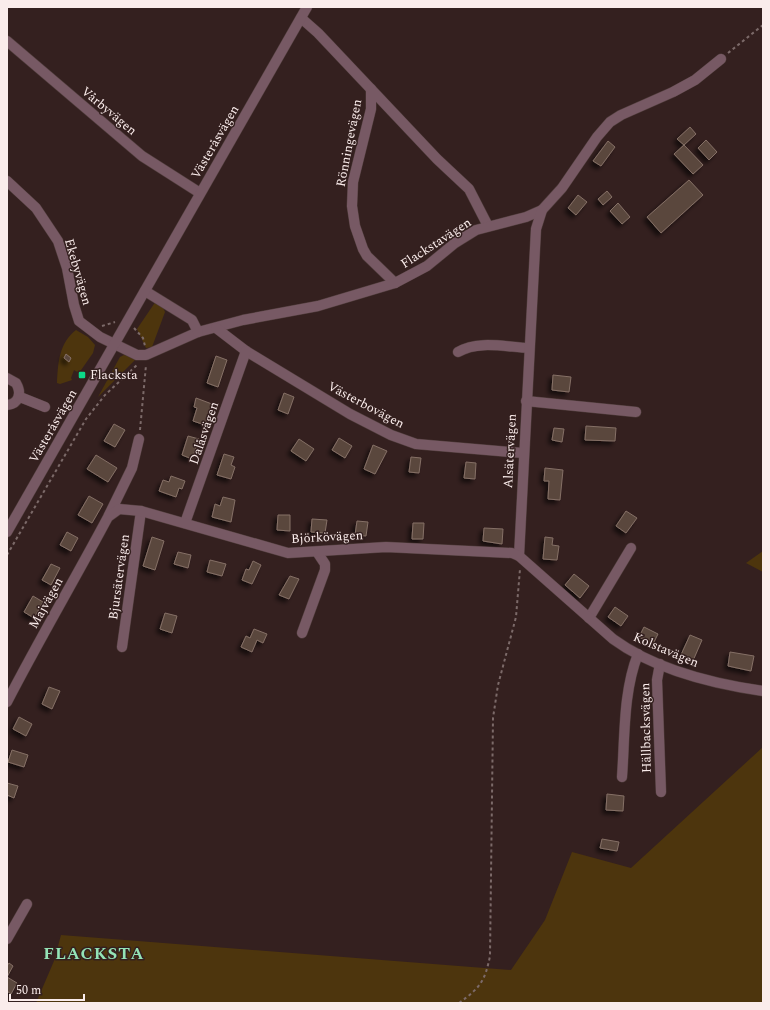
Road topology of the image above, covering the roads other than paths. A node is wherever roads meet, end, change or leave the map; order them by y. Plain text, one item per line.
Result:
1 (307, 7) edge
2 (301, 18) junction
3 (7, 41) edge
4 (721, 59) road end
5 (372, 89) junction
6 (7, 181) edge
7 (200, 193) junction
8 (542, 210) junction
9 (488, 226) junction
10 (395, 283) junction
11 (145, 290) junction
12 (216, 328) junction
13 (198, 332) junction
14 (115, 343) junction
15 (529, 348) junction
16 (246, 350) junction
17 (458, 352) dead end
18 (7, 378) edge
19 (20, 397) junction
20 (526, 401) junction
21 (7, 405) edge
22 (45, 407) dead end
23 (636, 412) dead end
24 (139, 439) road end
25 (523, 453) junction
26 (140, 511) junction
27 (108, 517) junction
28 (185, 523) junction
29 (7, 532) edge
30 (631, 548) dead end
31 (317, 552) junction
32 (519, 556) junction
33 (589, 618) junction
34 (302, 633) dead end
35 (122, 647) dead end
36 (638, 654) junction
37 (660, 664) junction
38 (763, 691) edge
39 (7, 702) edge
40 (622, 777) dead end
41 (661, 792) dead end
42 (27, 904) dead end
43 (7, 939) edge

1 - 2 street, Västeråsvägen
2 - 5 street, Rönningevägen
2 - 7 street, Västeråsvägen
3 - 7 street, Vårbyvägen
4 - 8 street, Flackstavägen
5 - 9 street, Rönningevägen
5 - 10 street, Rönningevägen
6 - 14 street, Ekebyvägen
7 - 11 street, Västeråsvägen
8 - 9 street, Flackstavägen
8 - 15 street, Alsätervägen
9 - 10 street, Flackstavägen
10 - 12 street, Flackstavägen
11 - 13 street
11 - 14 street, Västeråsvägen
12 - 13 street, Flackstavägen
12 - 16 street, Västerbovägen
13 - 14 street, Flackstavägen
14 - 29 street, Västeråsvägen
15 - 17 street
15 - 20 street, Alsätervägen
16 - 25 street, Västerbovägen
16 - 28 street, Dalåsvägen
18 - 19 street
19 - 21 street
19 - 22 street
20 - 23 street
20 - 25 street, Alsätervägen
24 - 27 street, Majvägen
25 - 32 street, Alsätervägen
26 - 27 street
26 - 28 street, Björkövägen
26 - 35 street, Bjursätervägen
27 - 39 street, Majvägen
28 - 31 street, Björkövägen
30 - 33 street
31 - 32 street, Björkövägen
31 - 34 street
32 - 33 street, Kolstavägen
33 - 36 street, Kolstavägen
36 - 37 street, Kolstavägen
36 - 40 street
37 - 38 street, Kolstavägen
37 - 41 street, Hällbacksvägen
42 - 43 street

